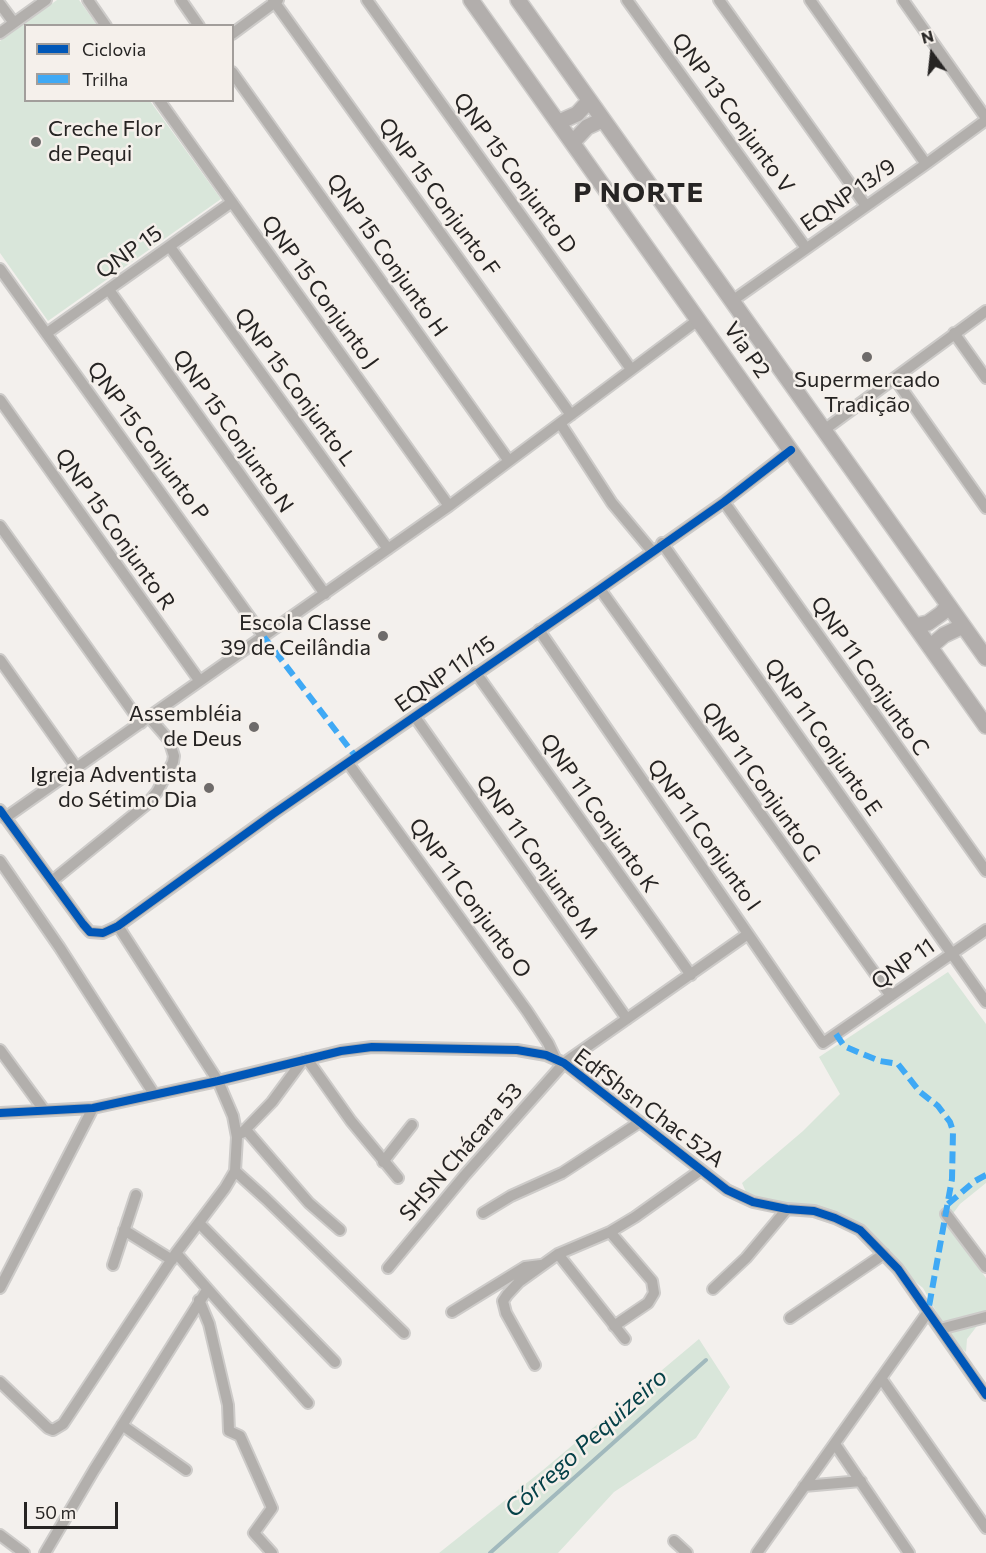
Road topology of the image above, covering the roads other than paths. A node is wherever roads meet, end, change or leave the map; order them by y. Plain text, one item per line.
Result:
1 (46, 0) edge
2 (88, 0) edge
3 (181, 0) edge
4 (367, 0) edge
5 (471, 0) edge
6 (518, 0) edge
7 (627, 0) edge
8 (719, 0) edge
9 (810, 0) edge
10 (903, 0) edge
11 (276, 1) edge
12 (0, 4) edge
13 (14, 23) junction
14 (105, 24) edge
15 (198, 24) edge
16 (234, 32) edge
17 (0, 33) edge
18 (234, 75) edge
19 (589, 101) junction
20 (160, 102) edge
21 (986, 119) edge
22 (602, 120) junction
23 (559, 122) junction
24 (573, 142) junction
25 (926, 164) junction
26 (232, 202) junction
27 (866, 206) junction
28 (170, 247) junction
29 (806, 248) junction
30 (0, 269) edge
31 (109, 290) junction
32 (732, 301) junction
33 (986, 312) edge
34 (698, 320) junction
35 (47, 333) junction
36 (954, 333) junction
37 (631, 369) junction
38 (986, 378) edge
39 (895, 379) junction
40 (0, 400) edge
41 (572, 415) junction
42 (561, 423) junction
43 (824, 430) junction
44 (791, 450) junction
45 (509, 461) junction
46 (724, 502) junction
47 (449, 506) junction
48 (986, 508) edge
49 (0, 526) edge
50 (662, 543) junction
51 (388, 549) junction
52 (652, 551) junction
53 (600, 589) junction
54 (325, 594) junction
55 (948, 605) junction
56 (915, 626) junction
57 (963, 626) junction
58 (539, 630) junction
59 (264, 637) junction
60 (930, 647) junction
61 (986, 658) edge
62 (0, 660) edge
63 (476, 673) junction
64 (199, 680) junction
65 (415, 717) junction
66 (145, 720) junction
67 (986, 726) edge
68 (348, 763) junction
69 (76, 767) junction
70 (3, 814) edge
71 (0, 861) edge
72 (986, 872) edge
73 (52, 881) junction
74 (118, 926) junction
75 (986, 930) edge
76 (748, 934) junction
77 (952, 954) junction
78 (691, 975) junction
79 (891, 996) junction
80 (986, 1002) edge
81 (627, 1019) junction
82 (843, 1029) joint
83 (0, 1050) edge
84 (305, 1059) junction
85 (560, 1061) junction
86 (218, 1081) junction
87 (154, 1094) junction
88 (93, 1108) junction
89 (44, 1110) junction
90 (0, 1113) edge
91 (639, 1122) junction
92 (412, 1125) dead end
93 (246, 1130) junction
94 (237, 1137) junction
95 (383, 1162) junction
96 (701, 1170) junction
97 (235, 1171) junction
98 (398, 1178) dead end
99 (136, 1195) dead end
100 (787, 1209) junction
101 (483, 1213) dead end
102 (946, 1214) dead end
103 (199, 1223) junction
104 (124, 1230) junction
105 (340, 1230) dead end
106 (610, 1232) junction
107 (558, 1254) junction
108 (884, 1254) junction
109 (174, 1256) junction
110 (112, 1265) dead end
111 (542, 1265) junction
112 (986, 1267) edge
113 (388, 1268) dead end
114 (0, 1288) edge
115 (713, 1289) dead end
116 (207, 1290) junction
117 (199, 1300) junction
118 (452, 1312) dead end
119 (928, 1312) junction
120 (986, 1317) edge
121 (789, 1318) dead end
122 (614, 1326) junction
123 (940, 1329) junction
124 (404, 1333) dead end
125 (625, 1340) dead end
126 (335, 1362) dead end
127 (535, 1365) dead end
128 (881, 1378) junction
129 (0, 1382) edge
130 (986, 1395) edge
131 (308, 1403) dead end
132 (122, 1425) junction
133 (835, 1444) junction
134 (186, 1470) dead end
135 (861, 1481) junction
136 (804, 1486) junction
137 (986, 1528) edge
138 (0, 1535) edge
139 (674, 1541) dead end
140 (24, 1553) edge
141 (45, 1553) edge
142 (272, 1553) edge
143 (687, 1553) edge
144 (757, 1553) edge
145 (909, 1553) edge

1 - 13 street
2 - 14 street
3 - 15 street
4 - 37 street, QNP 15 Conjunto D
5 - 23 main road, Via P2
6 - 19 main road, Via P2
7 - 29 street, QNP 13 Conjunto V
8 - 27 street
9 - 25 street
10 - 21 street
11 - 16 street
11 - 41 street, QNP 15 Conjunto F
12 - 13 street
13 - 17 street
18 - 45 street, QNP 15 Conjunto H
19 - 22 main road, Via P2
19 - 23 main road
20 - 26 street, QNP 15 Conjunto J
21 - 25 street, EQNP 13/9
22 - 24 main road
22 - 32 main road, Via P2
23 - 24 main road, Via P2
24 - 34 main road, Via P2
25 - 27 street, EQNP 13/9
26 - 28 street, QNP 15
26 - 47 street, QNP 15 Conjunto J
27 - 29 street, EQNP 13/9
28 - 31 street, QNP 15
28 - 51 street, QNP 15 Conjunto L
29 - 32 street, EQNP 13/9
30 - 35 street, QNP 15 Conjunto P
31 - 35 street, QNP 15
31 - 54 street, QNP 15 Conjunto N
32 - 43 main road, Via P2
33 - 36 street
34 - 37 street
34 - 44 main road, Via P2
35 - 59 street, QNP 15 Conjunto P
36 - 38 street
36 - 39 street
37 - 41 street
39 - 43 street
39 - 48 street
40 - 64 street, QNP 15 Conjunto R
41 - 42 street
42 - 45 street
42 - 52 street
43 - 55 main road, Via P2
44 - 46 street, EQNP 11/15
44 - 56 main road, Via P2
45 - 47 street
46 - 50 street, EQNP 11/15
46 - 72 street, QNP 11 Conjunto C
47 - 51 street
49 - 66 street
50 - 52 street, EQNP 11/15
50 - 77 street, QNP 11 Conjunto E
51 - 54 street
52 - 53 street, EQNP 11/15
53 - 58 street, EQNP 11/15
53 - 79 street, QNP 11 Conjunto G
54 - 59 street
55 - 56 main road
55 - 57 main road, Via P2
56 - 60 main road, Via P2
57 - 60 main road
57 - 61 main road, Via P2
58 - 63 street, EQNP 11/15
58 - 76 street, QNP 11 Conjunto I
59 - 64 street
60 - 67 main road, Via P2
62 - 69 street
63 - 65 street, EQNP 11/15
63 - 78 street, QNP 11 Conjunto K
64 - 66 street
65 - 68 street, EQNP 11/15
65 - 81 street, QNP 11 Conjunto M
66 - 69 street
66 - 73 street
68 - 74 street, EQNP 11/15
68 - 85 street, QNP 11 Conjunto O
69 - 70 street
70 - 73 street
71 - 87 street
73 - 74 street
74 - 86 street
75 - 77 street, QNP 11
76 - 78 street, SHSN Chácara 53
76 - 82 street, QNP 11 Conjunto I
77 - 79 street, QNP 11
77 - 80 street, QNP 11 Conjunto E
78 - 81 street, SHSN Chácara 53
79 - 82 street, QNP 11
81 - 85 street, SHSN Chácara 53
83 - 89 street
84 - 85 street, EdfShsn Chac 52A
84 - 86 street, EdfShsn Chac 52A
84 - 93 street
84 - 95 street
85 - 91 street, EdfShsn Chac 52A
85 - 113 street, SHSN Chácara 53
86 - 87 street, EdfShsn Chac 52A
86 - 94 street
87 - 88 street, EdfShsn Chac 52A
88 - 89 street, EdfShsn Chac 52A
88 - 114 street
89 - 90 street, EdfShsn Chac 52A
91 - 96 street, EdfShsn Chac 52A
91 - 101 street
92 - 95 street
93 - 94 street
93 - 105 street
94 - 97 street
95 - 98 street
96 - 100 street, EdfShsn Chac 52A
96 - 106 street
97 - 103 street
97 - 124 street
99 - 104 street
100 - 108 street, EdfShsn Chac 52A
100 - 115 street
102 - 112 street
103 - 109 street
103 - 126 street
104 - 109 street
104 - 110 street
106 - 107 street
106 - 122 street
107 - 111 street
107 - 122 street
108 - 119 street, EdfShsn Chac 52A
108 - 121 street
109 - 116 street
109 - 129 street
111 - 118 street
111 - 127 street
116 - 117 street
116 - 131 street
117 - 132 street
117 - 142 street
119 - 123 street, EdfShsn Chac 52A
119 - 128 street
120 - 123 street
122 - 125 street
123 - 130 street, EdfShsn Chac 52A
128 - 133 street
128 - 137 street
132 - 134 street
132 - 141 street
133 - 135 street
133 - 136 street
135 - 136 street
135 - 145 street
136 - 144 street
138 - 140 street
139 - 143 street

